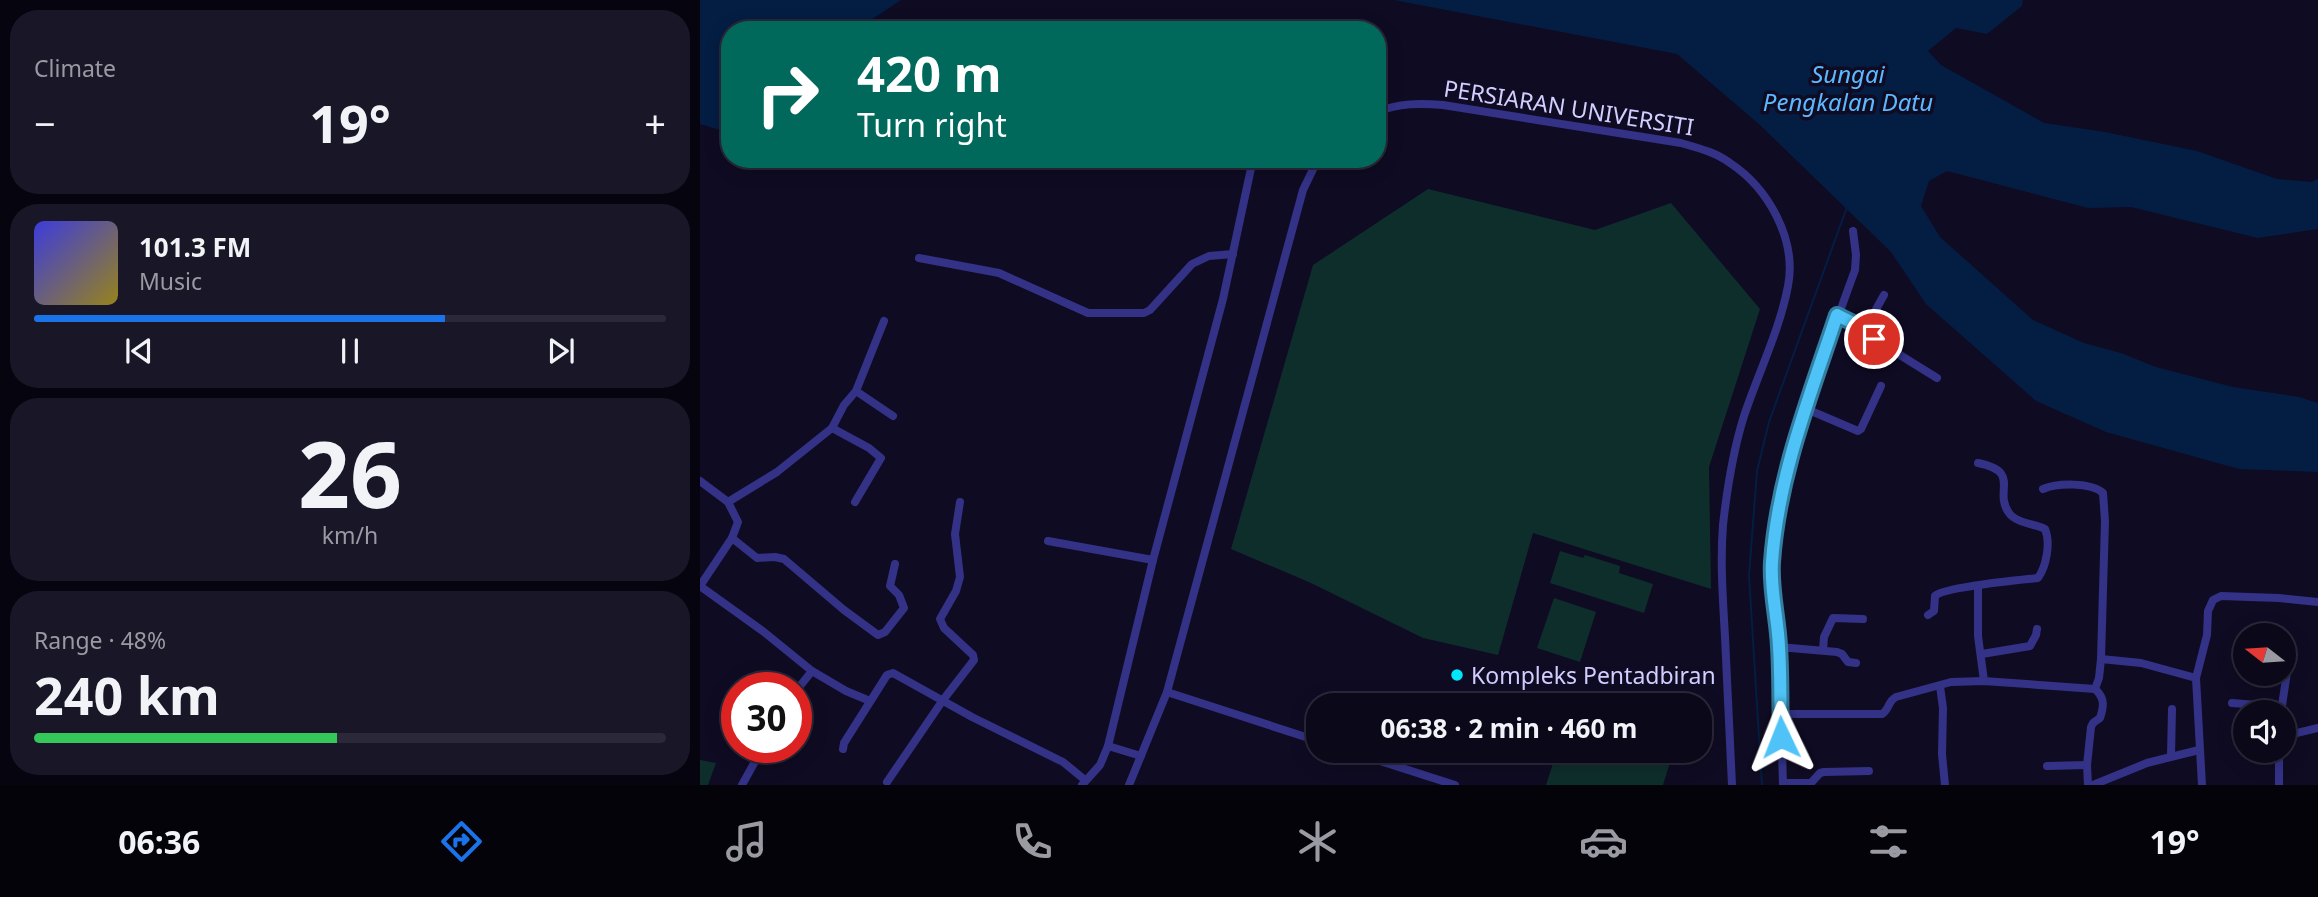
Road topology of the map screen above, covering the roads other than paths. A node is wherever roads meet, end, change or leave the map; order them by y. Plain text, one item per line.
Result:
1 (1386, 108) edge
2 (1251, 168) edge
3 (1314, 168) edge
4 (1853, 231) dead end
5 (1233, 254) junction
6 (919, 258) dead end
7 (1884, 295) dead end
8 (1837, 315) junction
9 (884, 321) dead end
10 (1865, 329) junction
11 (1937, 378) dead end
12 (1881, 386) dead end
13 (856, 391) junction
14 (1804, 408) junction
15 (893, 416) dead end
16 (832, 428) junction
17 (1978, 463) dead end
18 (700, 481) edge
19 (2043, 489) dead end
20 (727, 502) junction
21 (855, 502) dead end
22 (960, 502) dead end
23 (732, 538) junction
24 (1048, 541) dead end
25 (1153, 560) junction
26 (895, 564) dead end
27 (1978, 586) junction
28 (2318, 603) edge
29 (1928, 615) dead end
30 (1863, 619) dead end
31 (2037, 629) dead end
32 (1779, 647) junction
33 (1823, 650) junction
34 (1982, 654) junction
35 (2101, 659) junction
36 (1856, 663) dead end
37 (812, 671) joint
38 (2196, 678) junction
39 (1984, 681) junction
40 (1940, 686) junction
41 (2095, 689) junction
42 (1167, 692) junction
43 (943, 700) junction
44 (870, 701) junction
45 (2172, 709) dead end
46 (1780, 714) junction
47 (2318, 728) edge
48 (2296, 733) edge
49 (1306, 737) edge
50 (1108, 746) junction
51 (843, 749) dead end
52 (2199, 750) junction
53 (1141, 756) junction
54 (2171, 756) junction
55 (754, 763) edge
56 (1386, 763) edge
57 (2279, 763) edge
58 (2087, 765) junction
59 (2047, 766) dead end
60 (1869, 771) dead end
61 (887, 782) dead end
62 (1083, 783) edge
63 (1783, 784) edge
64 (742, 785) edge
65 (1129, 785) edge
66 (1455, 785) edge
67 (1732, 785) edge
68 (1945, 785) edge
69 (2090, 785) edge
70 (2202, 785) edge
71 (2279, 785) edge

1 - 67 street, PERSIARAN UNIVERSITI
2 - 5 street
3 - 42 street
4 - 8 street
5 - 6 street
5 - 25 street
7 - 10 street
8 - 10 street
8 - 14 street
9 - 13 street
10 - 11 street
12 - 14 street
13 - 15 street
13 - 16 street
14 - 32 street
16 - 20 street
16 - 21 street
17 - 27 street
18 - 20 street
19 - 35 street
20 - 23 street
22 - 43 street
23 - 26 street
23 - 37 street
24 - 25 street
25 - 50 street
27 - 29 street
27 - 34 street
28 - 38 street
30 - 33 street
31 - 34 street
32 - 33 street
32 - 46 street
33 - 36 street
34 - 39 street
35 - 38 street
35 - 41 street
37 - 44 street
38 - 52 street
39 - 40 street
39 - 41 street
40 - 46 street
40 - 68 street
41 - 58 street
42 - 49 street
42 - 53 street
43 - 44 street
43 - 61 street
43 - 62 street
44 - 51 street
45 - 54 street
46 - 63 street
47 - 48 street
50 - 53 street
50 - 62 street
52 - 54 street
52 - 70 street
53 - 65 street
54 - 69 street
55 - 64 street
56 - 66 street
57 - 71 street
58 - 59 street
58 - 69 street
60 - 63 street

